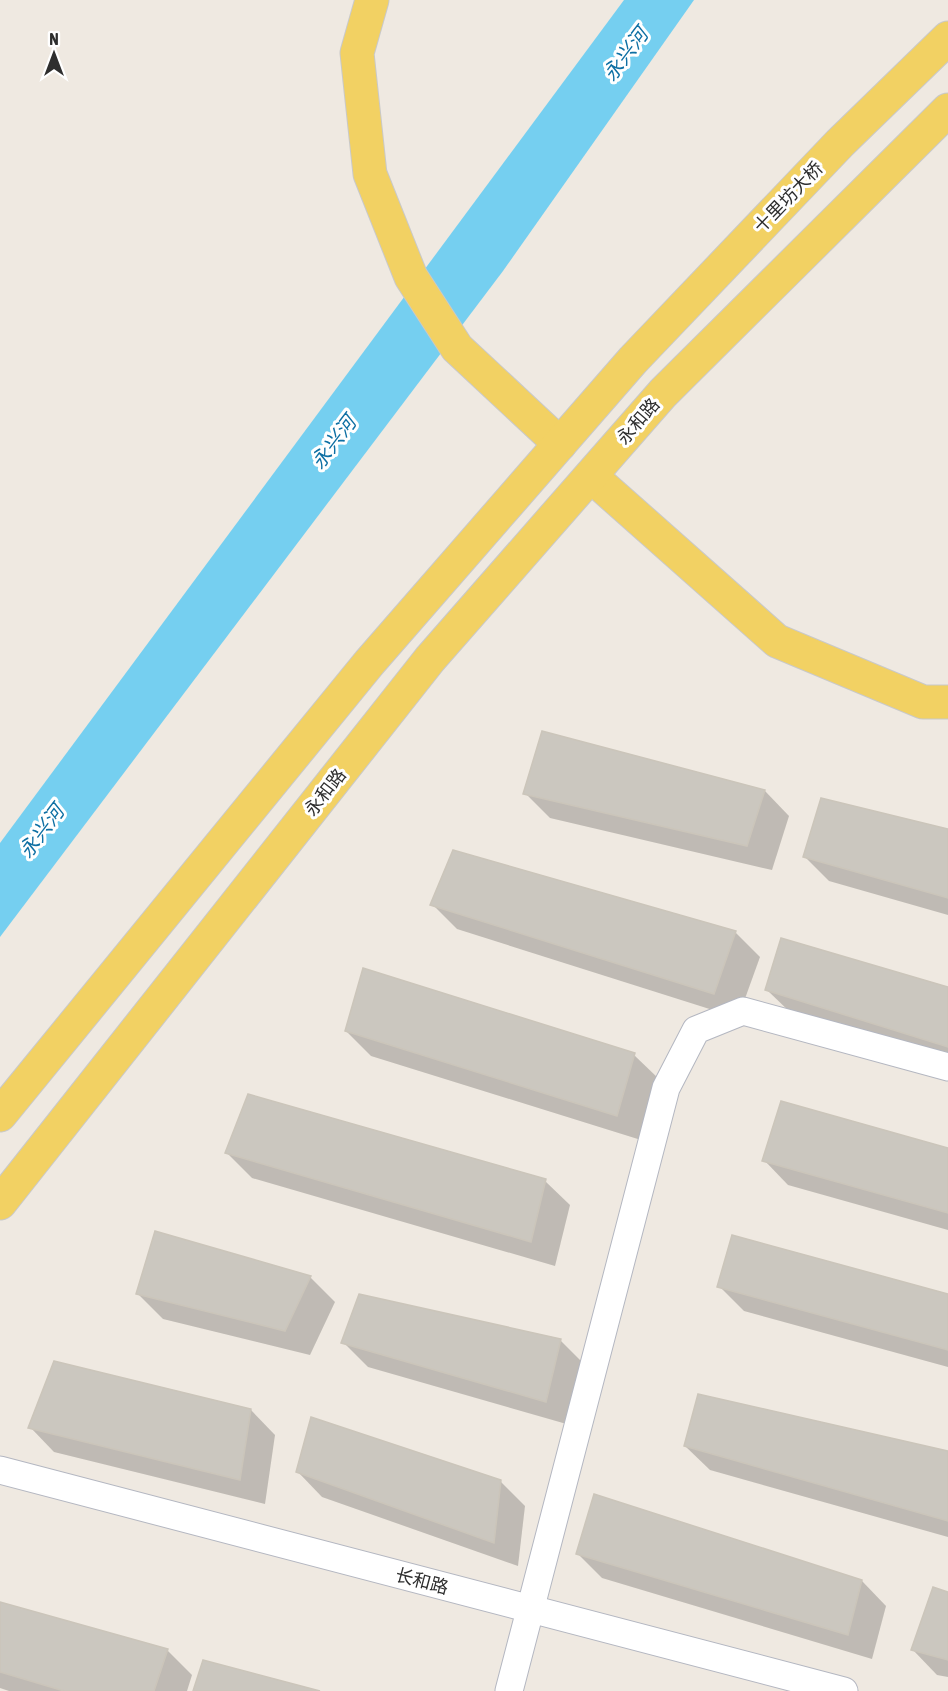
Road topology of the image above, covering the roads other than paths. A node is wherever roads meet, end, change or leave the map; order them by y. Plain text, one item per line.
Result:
1 (372, 0) edge
2 (948, 38) edge
3 (948, 110) edge
4 (560, 444) junction
5 (591, 476) junction
6 (948, 702) edge
7 (948, 1067) edge
8 (0, 1115) edge
9 (0, 1203) edge
10 (0, 1470) edge
11 (531, 1610) junction
12 (509, 1691) edge
13 (844, 1691) edge

1 - 4 main road
2 - 4 main road, 十里坊大桥
3 - 5 main road, 永和路
4 - 8 main road
5 - 6 main road
5 - 9 main road, 永和路
7 - 11 street
10 - 11 street, 长和路
11 - 12 street
11 - 13 street, 长和路

